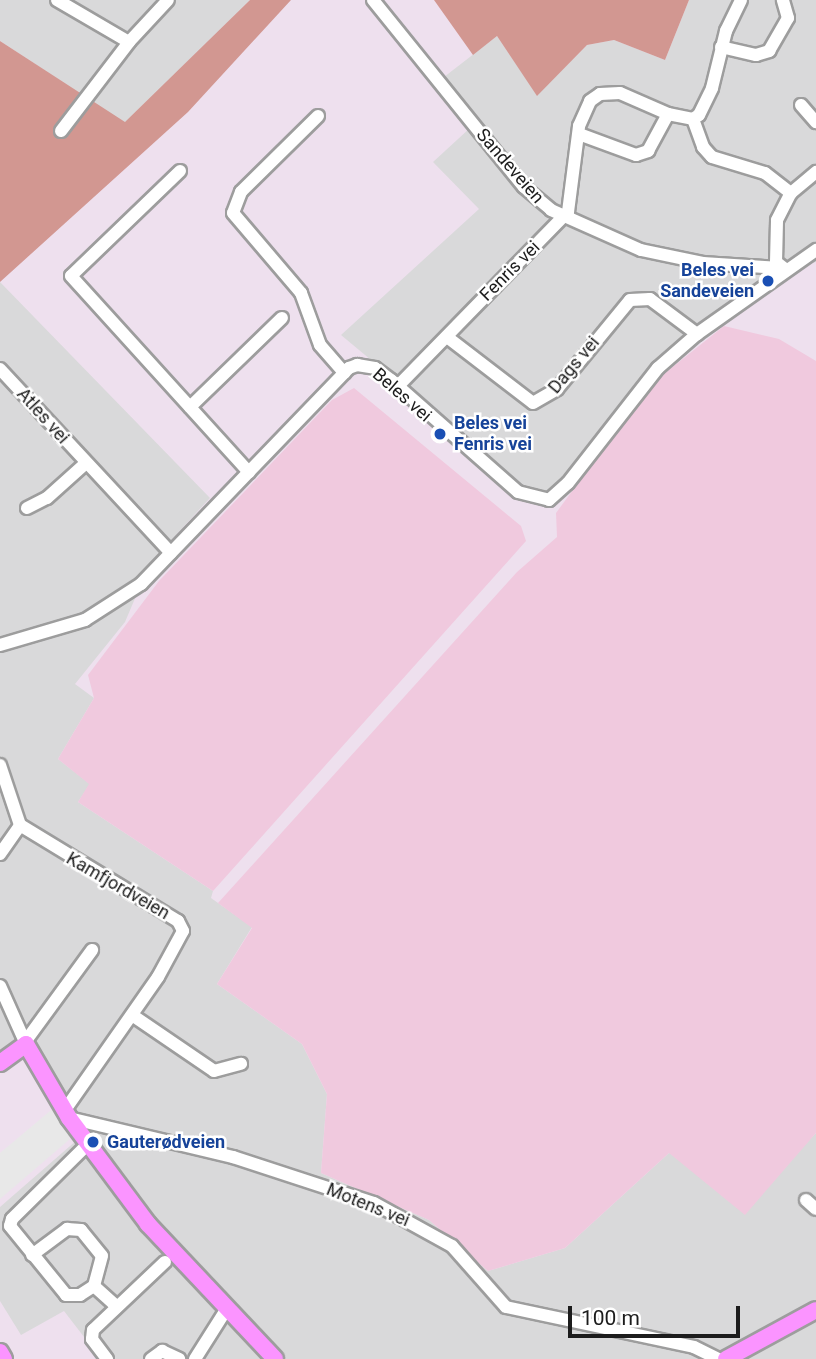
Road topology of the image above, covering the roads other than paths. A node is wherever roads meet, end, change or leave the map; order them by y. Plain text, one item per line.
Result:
1 (57, 0) edge
2 (168, 0) edge
3 (373, 0) edge
4 (741, 0) edge
5 (783, 0) edge
6 (129, 42) junction
7 (721, 47) junction
8 (801, 105) dead end
9 (668, 114) junction
10 (318, 116) dead end
11 (693, 119) junction
12 (816, 121) edge
13 (61, 131) dead end
14 (579, 134) junction
15 (180, 171) dead end
16 (816, 172) edge
17 (791, 192) junction
18 (563, 218) junction
19 (816, 250) edge
20 (816, 265) edge
21 (788, 268) junction
22 (282, 318) dead end
23 (697, 334) junction
24 (447, 337) junction
25 (0, 369) edge
26 (344, 373) junction
27 (397, 387) junction
28 (190, 407) junction
29 (86, 463) junction
30 (249, 472) junction
31 (27, 508) dead end
32 (171, 553) junction
33 (0, 645) edge
34 (0, 765) edge
35 (20, 825) junction
36 (0, 854) edge
37 (92, 950) dead end
38 (2, 996) edge
39 (132, 1015) junction
40 (25, 1043) junction
41 (0, 1063) edge
42 (241, 1064) dead end
43 (67, 1114) junction
44 (88, 1144) junction
45 (32, 1255) junction
46 (165, 1262) dead end
47 (93, 1286) junction
48 (117, 1307) junction
49 (226, 1310) junction
50 (816, 1310) edge
51 (736, 1357) edge
52 (107, 1359) edge
53 (151, 1359) edge
54 (179, 1359) edge
55 (195, 1359) edge
56 (275, 1359) edge
57 (719, 1359) edge

1 - 6 street
2 - 6 street
3 - 18 street, Sandeveien
4 - 7 street
5 - 7 street
6 - 13 street
7 - 11 street
8 - 12 street
9 - 11 street, Fenris vei
9 - 14 street
9 - 14 street, Fenris vei
10 - 26 street
11 - 17 street
14 - 18 street, Fenris vei
15 - 28 street
16 - 17 street
17 - 21 street
18 - 21 street, Sandeveien
18 - 24 street, Fenris vei
19 - 21 street, Beles vei
20 - 21 street, Sandeveien
21 - 23 street, Beles vei
22 - 28 street
23 - 24 street, Dags vei
23 - 27 street, Beles vei
24 - 27 street, Fenris vei
25 - 29 street, Atles vei
26 - 27 street, Beles vei
26 - 30 street, Beles vei
28 - 30 street
29 - 31 street
29 - 32 street, Atles vei
30 - 32 street, Beles vei
32 - 33 street, Beles vei
34 - 35 street
35 - 36 street
35 - 39 street, Kamfjordveien
37 - 40 street
38 - 40 street
39 - 42 street
39 - 43 street, Kamfjordveien
40 - 41 main road
40 - 43 main road
43 - 44 main road
43 - 57 street, Motens vei
44 - 45 street
44 - 49 main road
45 - 47 street
45 - 47 street
46 - 48 street
47 - 48 street
48 - 52 street
49 - 55 street
49 - 56 main road
50 - 51 main road
53 - 54 street

